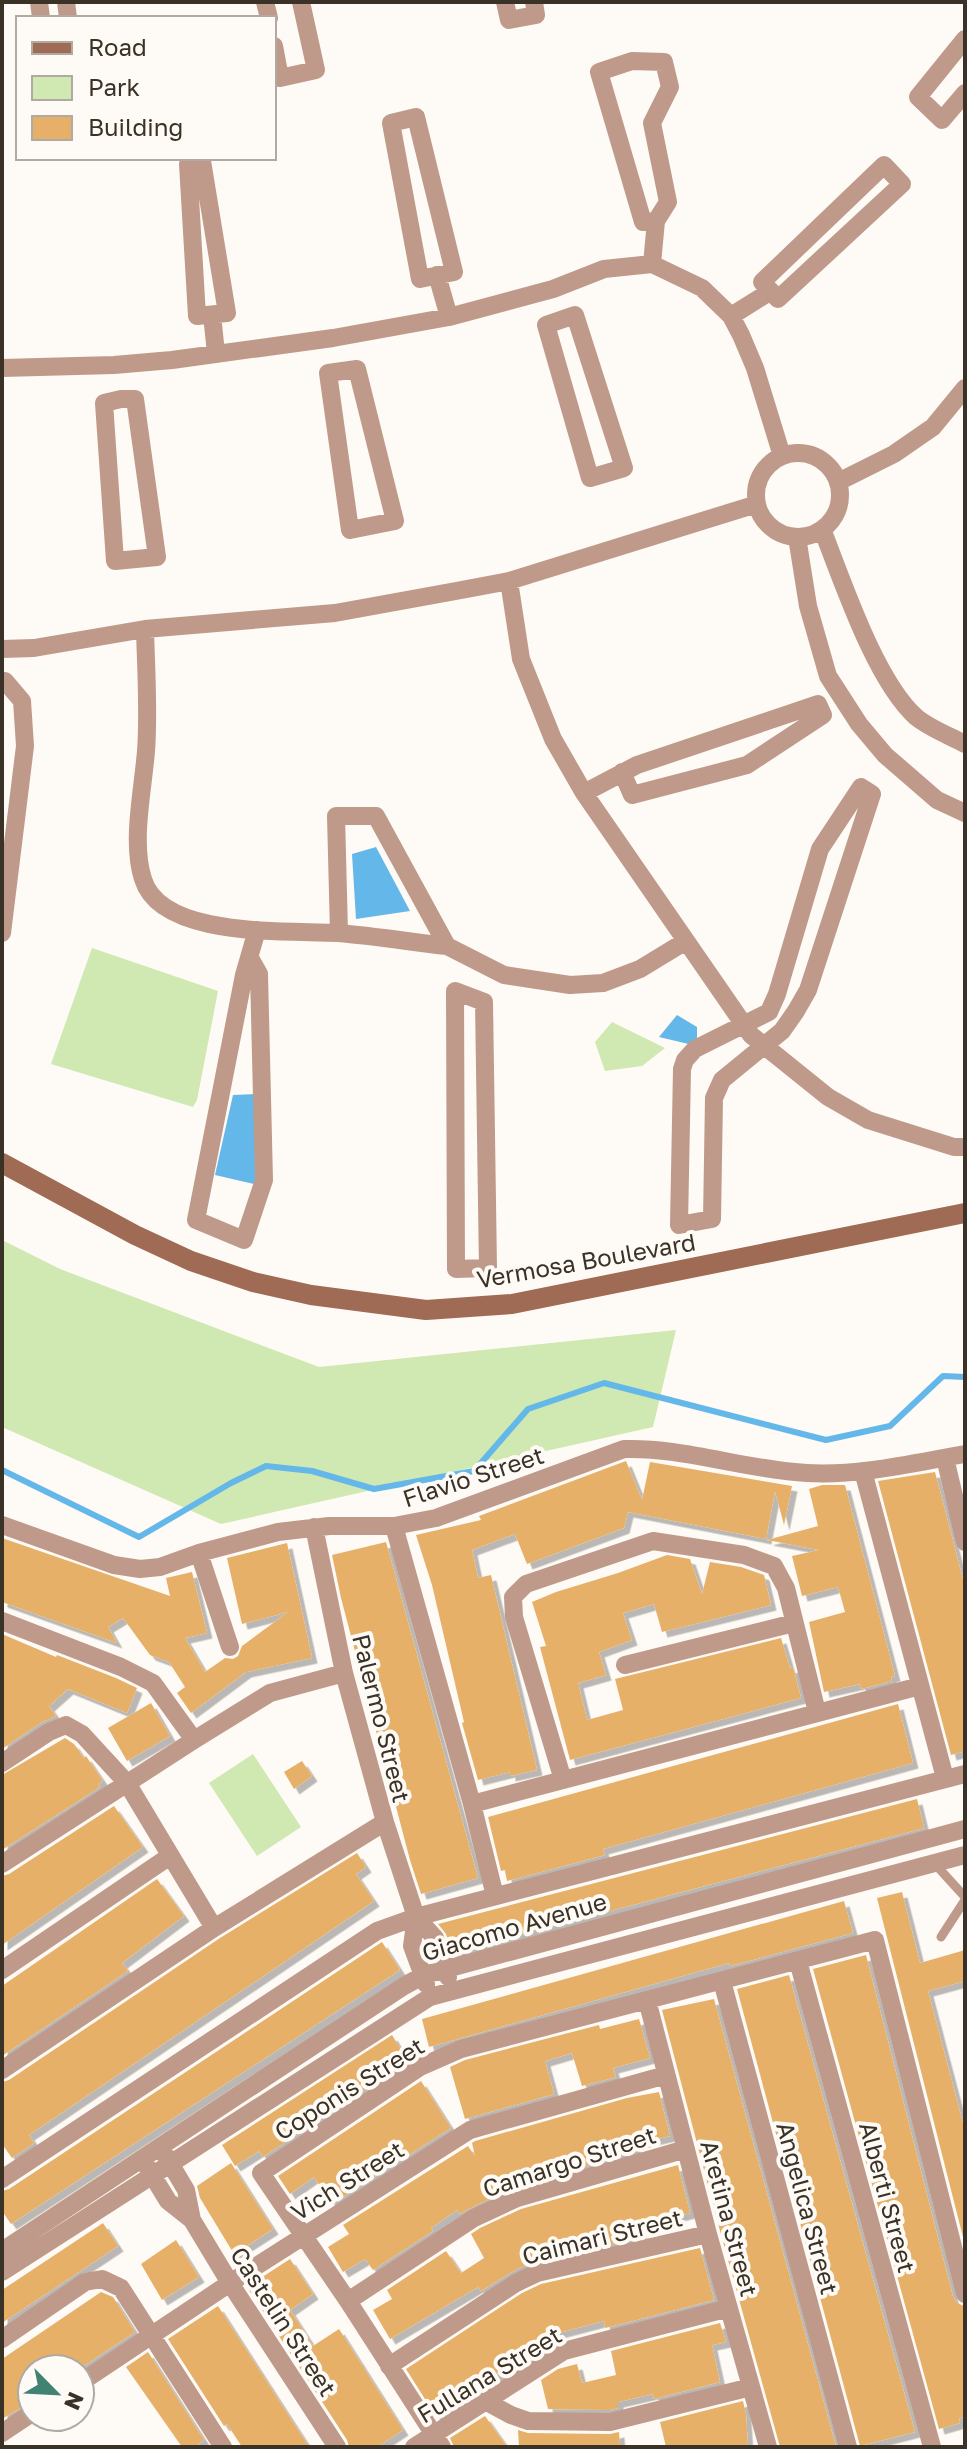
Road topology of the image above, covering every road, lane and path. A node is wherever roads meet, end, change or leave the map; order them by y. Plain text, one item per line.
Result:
1 (301, 2) edge
2 (505, 2) edge
3 (534, 2) edge
4 (965, 39) edge
5 (276, 57) edge
6 (965, 93) edge
7 (656, 221) junction
8 (652, 264) junction
9 (437, 275) junction
10 (553, 289) junction
11 (771, 291) junction
12 (212, 315) junction
13 (731, 316) junction
14 (449, 317) junction
15 (562, 319) junction
16 (333, 338) junction
17 (216, 353) junction
18 (114, 365) junction
19 (2, 368) edge
20 (343, 372) junction
21 (965, 388) edge
22 (121, 399) junction
23 (782, 456) junction
24 (838, 482) junction
25 (757, 504) junction
26 (822, 529) junction
27 (797, 537) junction
28 (509, 581) junction
29 (145, 629) junction
30 (5, 649) edge
31 (3, 685) edge
32 (965, 744) edge
33 (622, 772) junction
34 (584, 793) junction
35 (965, 813) edge
36 (257, 930) junction
37 (2, 933) edge
38 (339, 933) junction
39 (686, 941) junction
40 (447, 946) junction
41 (250, 958) junction
42 (480, 964) junction
43 (471, 996) junction
44 (769, 1012) junction
45 (744, 1026) junction
46 (782, 1031) junction
47 (762, 1046) junction
48 (965, 1147) edge
49 (2, 1163) edge
50 (965, 1213) edge
51 (965, 1454) edge
52 (945, 1458) junction
53 (863, 1471) junction
54 (2, 1525) edge
55 (394, 1526) junction
56 (314, 1527) junction
57 (965, 1542) edge
58 (199, 1553) junction
59 (2, 1621) edge
60 (794, 1623) junction
61 (230, 1647) dead end
62 (625, 1665) dead end
63 (344, 1673) junction
64 (920, 1686) junction
65 (817, 1712) junction
66 (194, 1740) junction
67 (2, 1763) edge
68 (965, 1774) edge
69 (945, 1778) junction
70 (563, 1780) junction
71 (127, 1783) junction
72 (472, 1804) junction
73 (385, 1822) junction
74 (965, 1829) edge
75 (965, 1855) edge
76 (170, 1856) junction
77 (934, 1863) junction
78 (2, 1864) edge
79 (495, 1896) junction
80 (965, 1898) edge
81 (416, 1917) junction
82 (214, 1928) junction
83 (941, 1937) dead end
84 (798, 1961) junction
85 (445, 1968) junction
86 (2, 1970) edge
87 (424, 1975) junction
88 (722, 1981) junction
89 (452, 1990) junction
90 (430, 1997) junction
91 (647, 2000) junction
92 (2, 2070) edge
93 (666, 2075) junction
94 (686, 2149) junction
95 (165, 2155) junction
96 (147, 2166) junction
97 (2, 2179) edge
98 (192, 2220) junction
99 (708, 2234) junction
100 (304, 2235) junction
101 (6, 2258) edge
102 (230, 2283) junction
103 (965, 2294) edge
104 (348, 2301) junction
105 (729, 2308) junction
106 (151, 2337) junction
107 (2, 2339) edge
108 (389, 2366) junction
109 (96, 2373) edge
110 (751, 2387) junction
111 (487, 2402) junction
112 (438, 2440) edge
113 (223, 2447) edge
114 (337, 2447) edge
115 (414, 2447) edge
116 (768, 2447) edge
117 (848, 2447) edge
118 (932, 2447) edge

1 - 5 street
2 - 3 street
4 - 6 street
7 - 7 street
7 - 8 street
8 - 10 street
8 - 13 street
9 - 9 street
9 - 14 street
10 - 14 street
10 - 15 street
11 - 11 street
11 - 13 street
12 - 12 street
12 - 17 street
13 - 23 street
14 - 16 street
15 - 15 street
16 - 17 street
16 - 20 street
17 - 18 street
18 - 19 street
18 - 22 street
20 - 20 street
21 - 24 street
22 - 22 street
23 - 24 street
23 - 25 street
24 - 26 street
25 - 27 street
25 - 28 street
26 - 27 street
26 - 32 street
27 - 35 street
28 - 29 street
28 - 34 street
29 - 30 street
29 - 36 street
30 - 31 street
31 - 37 street
33 - 33 street
33 - 34 street
34 - 39 street
36 - 38 street
36 - 41 street
38 - 40 street
38 - 40 street
39 - 42 street
39 - 45 street
40 - 42 street
41 - 41 street
42 - 43 street
43 - 43 street
44 - 45 street
44 - 46 street
44 - 46 street
45 - 47 street
45 - 47 street
46 - 47 street
47 - 48 street
49 - 50 main road, Vermosa Boulevard
51 - 52 street, Flavio Street
52 - 53 street, Flavio Street
52 - 57 street
53 - 55 street, Flavio Street
53 - 64 street
54 - 58 street, Flavio Street
55 - 56 street, Flavio Street
55 - 72 street
56 - 58 street, Flavio Street
56 - 63 street, Palermo Street
58 - 61 street
59 - 66 street
60 - 62 street
60 - 65 street
60 - 70 street
63 - 66 street
63 - 73 street, Palermo Street
64 - 65 street
64 - 69 street
65 - 70 street
66 - 71 street
67 - 71 street
68 - 69 street
69 - 79 street
70 - 72 street
71 - 76 street
71 - 78 street
72 - 79 street
73 - 81 street, Palermo Street
73 - 82 street
74 - 85 street, Giacomo Avenue
75 - 77 street, Giacomo Avenue
76 - 82 street
76 - 86 street
77 - 80 lane
77 - 89 street, Giacomo Avenue
79 - 81 street
80 - 83 lane
81 - 85 street
81 - 87 street
81 - 97 street
82 - 92 street
84 - 88 street, Coponis Street
84 - 103 street, Coponis Street
84 - 118 street, Alberti Street
85 - 87 street, Giacomo Avenue
85 - 89 street
87 - 90 street
87 - 95 street, Giacomo Avenue
88 - 91 street, Coponis Street
88 - 117 street, Angelica Street
89 - 90 street, Giacomo Avenue
90 - 95 street, Giacomo Avenue
91 - 93 street, Aretina Street
91 - 100 street, Coponis Street
93 - 94 street, Aretina Street
93 - 100 street, Vich Street
94 - 99 street, Aretina Street
94 - 104 street, Camargo Street
95 - 96 street, Giacomo Avenue
95 - 98 street, Castelin Street
96 - 98 street, Castelin Street
96 - 101 street, Giacomo Avenue
98 - 102 street, Castelin Street
99 - 105 street, Aretina Street
99 - 108 street, Caimari Street
100 - 102 street, Vich Street
100 - 104 street, Coponis Street
102 - 106 street, Vich Street
102 - 114 street, Castelin Street
104 - 108 street, Coponis Street
105 - 110 street, Aretina Street
105 - 111 street, Fullana Street
106 - 107 street
106 - 109 street, Vich Street
106 - 113 street
108 - 112 street, Coponis Street
110 - 111 street
110 - 116 street, Aretina Street
111 - 112 street, Fullana Street
112 - 115 street, Fullana Street

